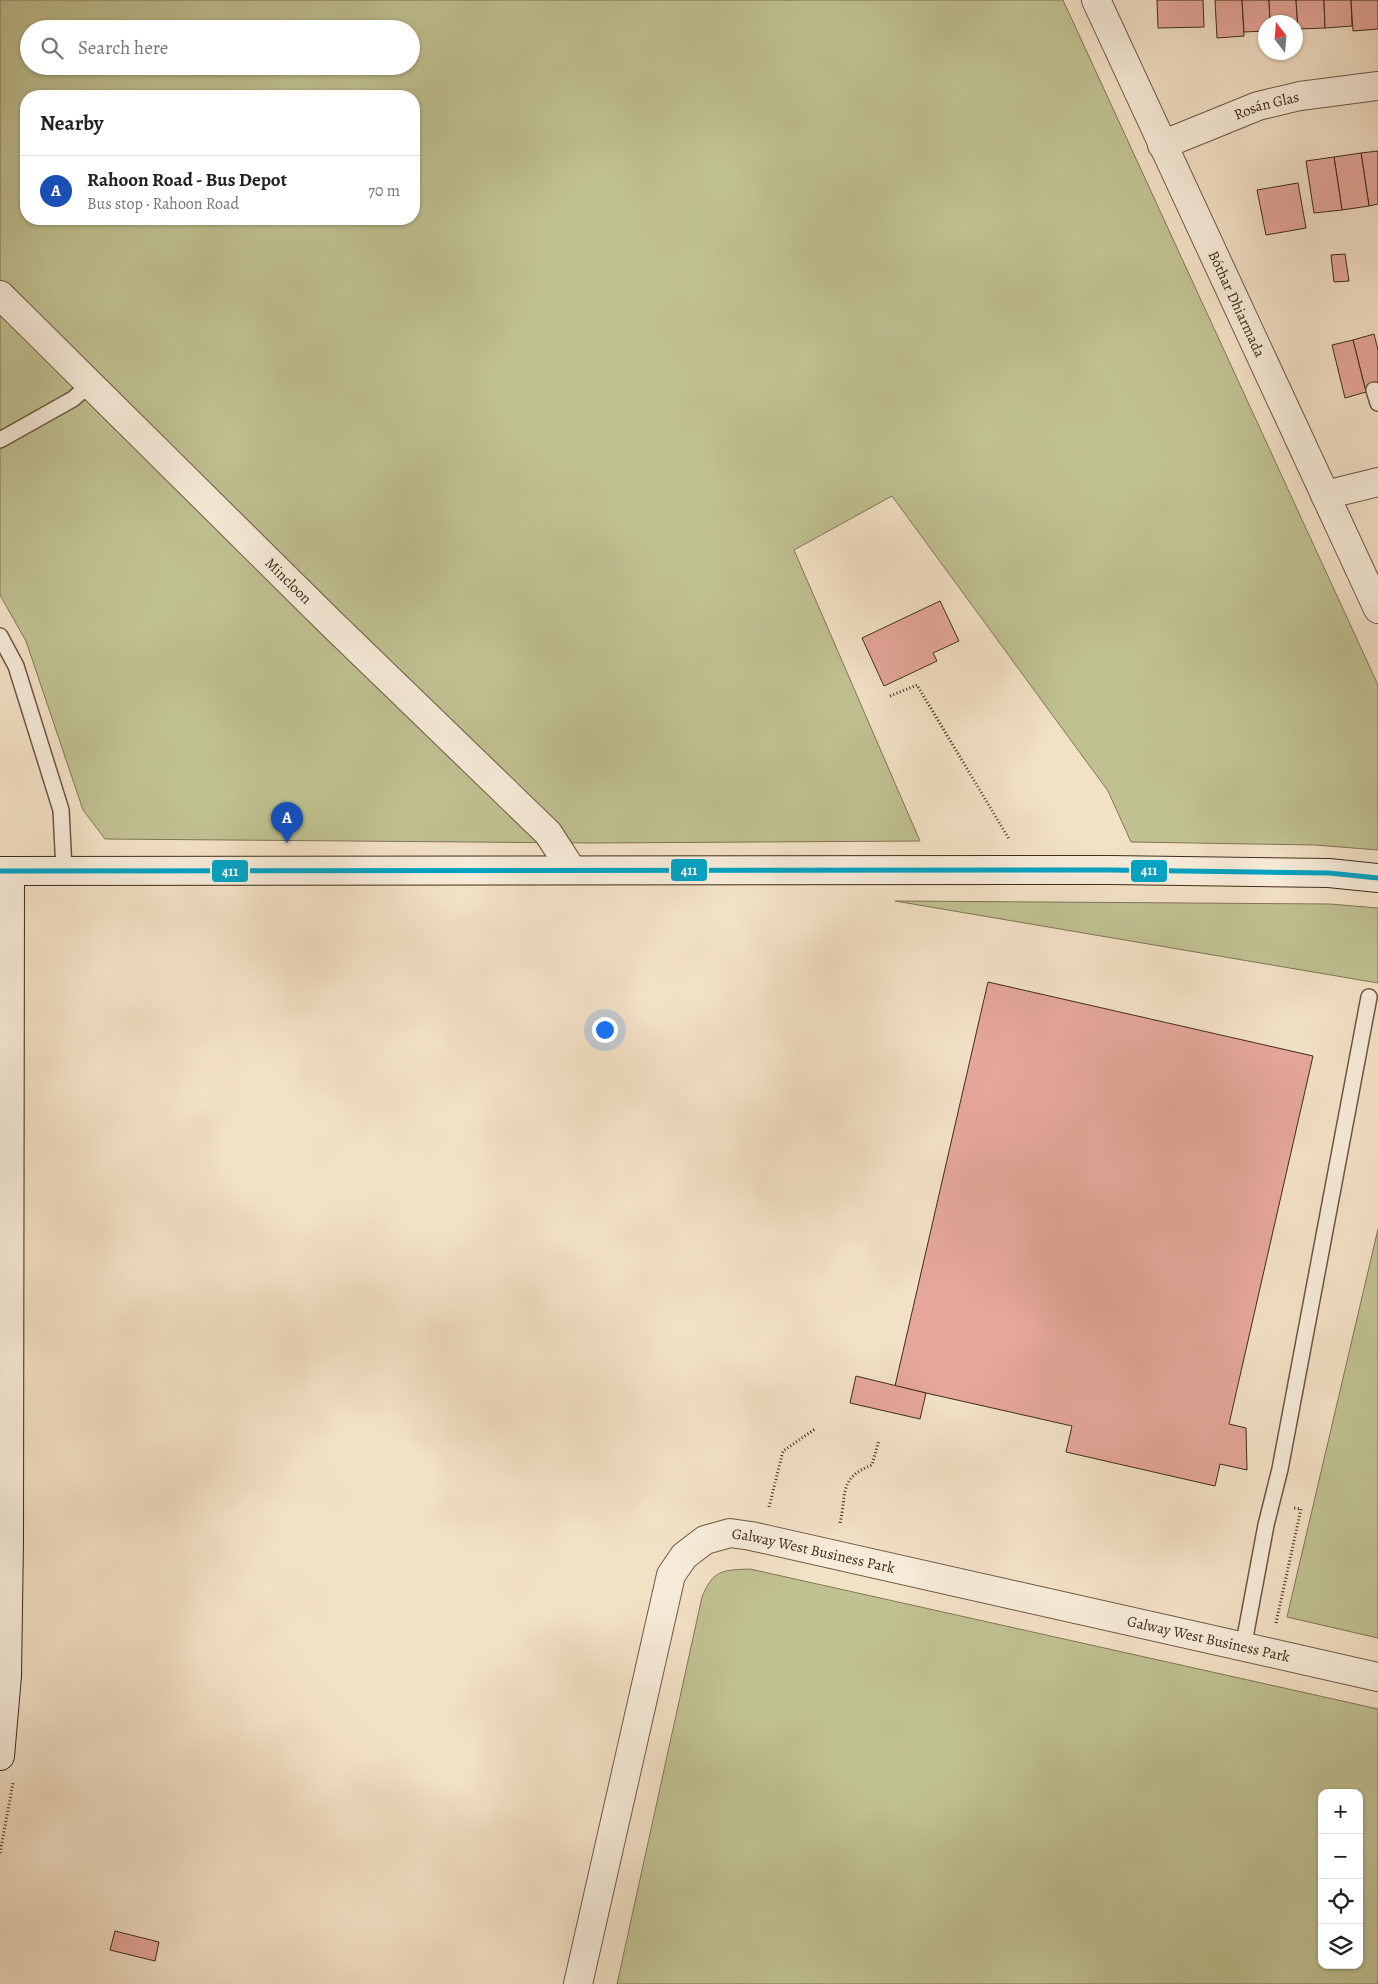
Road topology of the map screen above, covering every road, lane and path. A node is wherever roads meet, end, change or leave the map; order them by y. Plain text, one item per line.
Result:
1 (1096, 0) edge
2 (1378, 86) edge
3 (1162, 145) junction
4 (0, 295) edge
5 (90, 384) junction
6 (0, 440) edge
7 (1378, 482) edge
8 (1325, 495) junction
9 (1378, 609) edge
10 (0, 636) edge
11 (890, 696) dead end
12 (1010, 840) dead end
13 (64, 870) junction
14 (572, 870) junction
15 (5, 871) edge
16 (1378, 878) edge
17 (1369, 997) dead end
18 (815, 1429) dead end
19 (878, 1440) dead end
20 (4, 1490) edge
21 (769, 1507) dead end
22 (840, 1524) dead end
23 (1243, 1648) junction
24 (1378, 1677) edge
25 (0, 1756) edge
26 (578, 1984) edge

1 - 3 street, Bóthar Dhiarmada
2 - 3 street, Rosán Glas
3 - 8 street, Bóthar Dhiarmada
4 - 5 street, Mincloon
5 - 6 lane
5 - 14 street, Mincloon
7 - 8 street
8 - 9 street, Bóthar Dhiarmada
10 - 13 lane
11 - 12 path
13 - 14 street
13 - 15 street
14 - 16 street
15 - 20 street
17 - 23 lane
18 - 21 path
19 - 22 path
20 - 25 street
23 - 24 street, Galway West Business Park
23 - 26 street, Galway West Business Park

